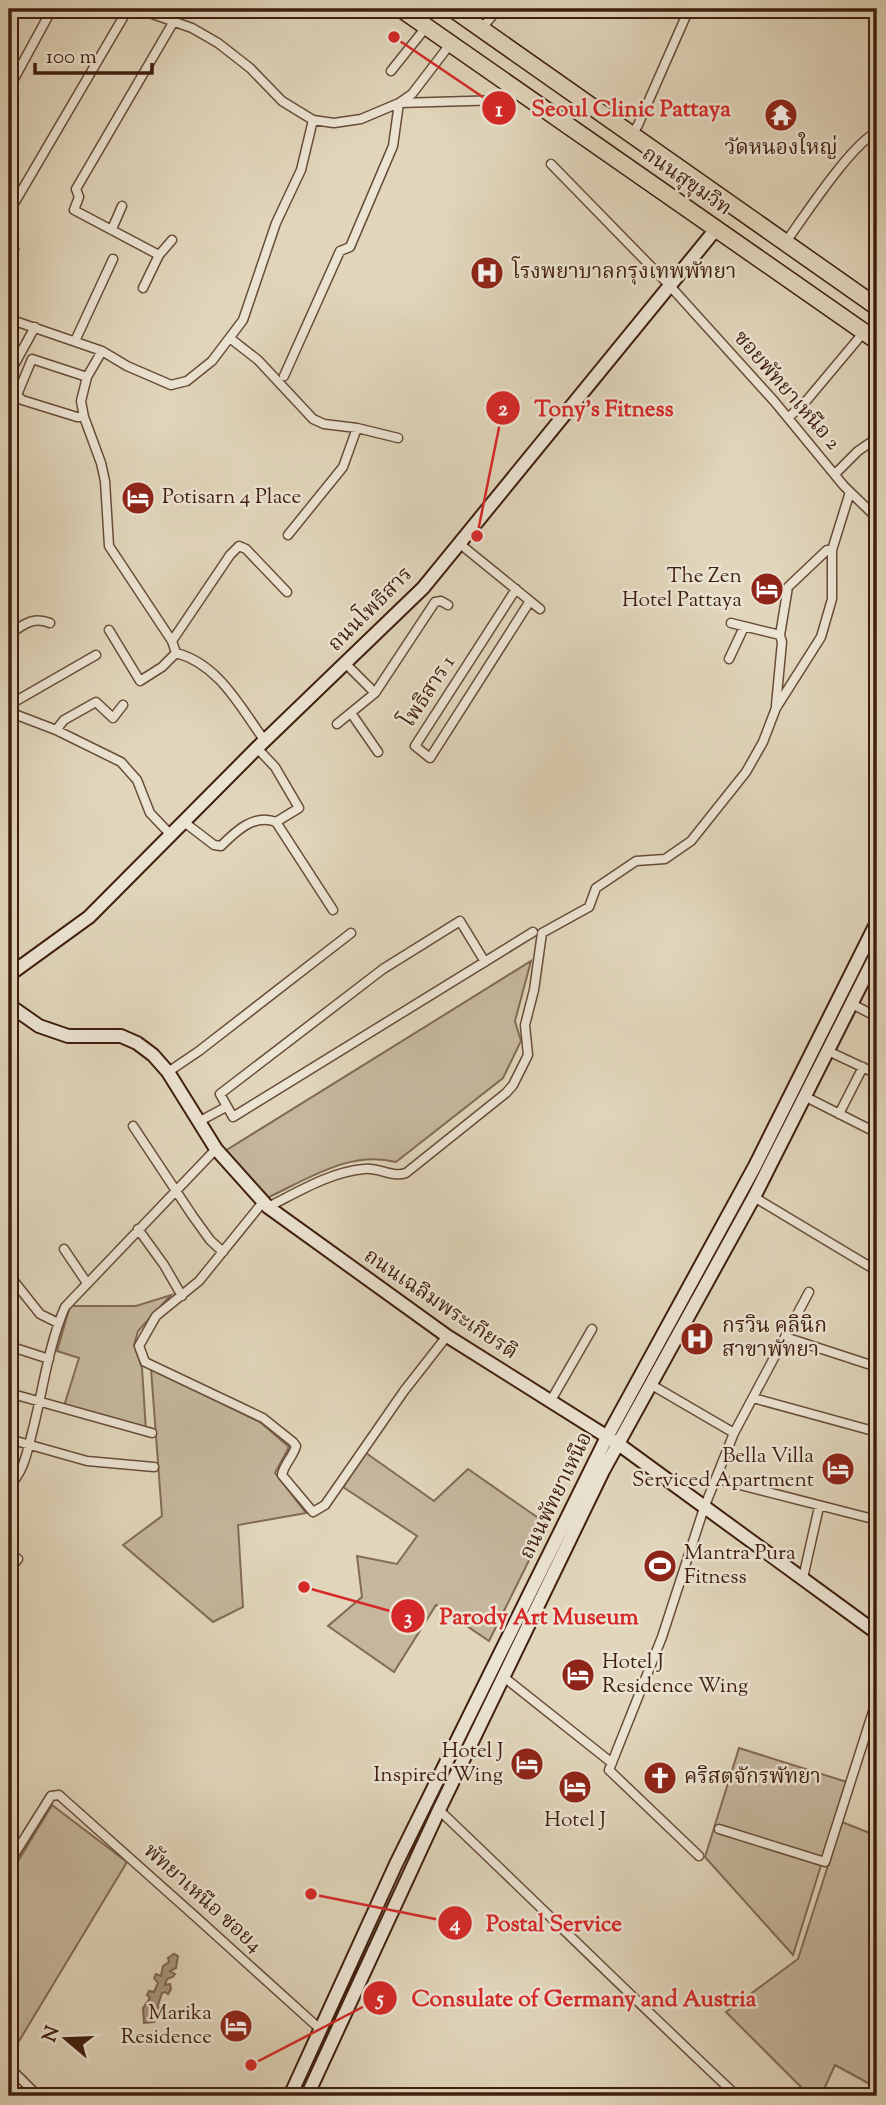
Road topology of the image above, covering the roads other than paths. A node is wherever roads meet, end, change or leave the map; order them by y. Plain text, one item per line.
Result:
1 (52, 9) edge
2 (128, 9) edge
3 (138, 9) edge
4 (401, 9) edge
5 (453, 9) edge
6 (498, 9) edge
7 (689, 9) edge
8 (174, 21) junction
9 (427, 26) junction
10 (482, 28) junction
11 (451, 43) junction
12 (391, 71) dead end
13 (9, 89) edge
14 (521, 93) junction
15 (399, 103) junction
16 (313, 120) junction
17 (877, 132) edge
18 (632, 134) junction
19 (551, 164) dead end
20 (15, 202) dead end
21 (122, 206) dead end
22 (111, 229) junction
23 (716, 229) junction
24 (172, 240) dead end
25 (785, 243) junction
26 (159, 256) junction
27 (113, 259) dead end
28 (670, 286) junction
29 (143, 288) dead end
30 (877, 307) edge
31 (9, 318) edge
32 (35, 327) junction
33 (871, 336) edge
34 (231, 339) junction
35 (75, 341) junction
36 (102, 351) junction
37 (9, 374) edge
38 (284, 376) dead end
39 (88, 377) junction
40 (84, 417) junction
41 (789, 418) junction
42 (357, 428) junction
43 (398, 438) dead end
44 (877, 438) edge
45 (835, 474) junction
46 (850, 492) junction
47 (877, 518) edge
48 (288, 535) dead end
49 (460, 544) junction
50 (832, 550) junction
51 (516, 589) junction
52 (287, 592) dead end
53 (530, 601) junction
54 (448, 605) dead end
55 (540, 608) dead end
56 (50, 623) dead end
57 (731, 623) dead end
58 (744, 627) junction
59 (109, 630) dead end
60 (9, 634) edge
61 (780, 635) junction
62 (172, 641) junction
63 (176, 653) junction
64 (96, 655) dead end
65 (729, 659) dead end
66 (345, 663) junction
67 (375, 693) junction
68 (9, 705) edge
69 (123, 705) dead end
70 (776, 708) junction
71 (9, 712) edge
72 (351, 713) junction
73 (337, 724) dead end
74 (56, 730) junction
75 (261, 744) junction
76 (378, 752) dead end
77 (184, 822) junction
78 (276, 822) junction
79 (171, 835) junction
80 (333, 910) dead end
81 (877, 922) edge
82 (533, 932) dead end
83 (351, 933) dead end
84 (877, 953) edge
85 (485, 962) junction
86 (9, 975) edge
87 (852, 1004) junction
88 (9, 1005) edge
89 (877, 1017) edge
90 (828, 1051) junction
91 (863, 1067) junction
92 (168, 1072) junction
93 (877, 1074) edge
94 (806, 1097) junction
95 (226, 1107) junction
96 (839, 1114) junction
97 (200, 1121) junction
98 (133, 1126) dead end
99 (877, 1133) edge
100 (216, 1149) junction
101 (177, 1190) junction
102 (754, 1196) junction
103 (265, 1204) junction
104 (138, 1229) junction
105 (64, 1249) dead end
106 (223, 1252) junction
107 (877, 1271) edge
108 (9, 1275) edge
109 (87, 1283) junction
110 (809, 1292) dead end
111 (182, 1296) junction
112 (58, 1323) junction
113 (592, 1329) dead end
114 (447, 1336) junction
115 (785, 1338) junction
116 (9, 1346) edge
117 (49, 1359) junction
118 (877, 1367) edge
119 (650, 1384) junction
120 (9, 1393) edge
121 (753, 1398) junction
122 (40, 1402) junction
123 (551, 1402) junction
124 (152, 1433) dead end
125 (734, 1433) junction
126 (877, 1433) edge
127 (9, 1439) edge
128 (612, 1440) junction
129 (29, 1444) junction
130 (154, 1467) dead end
131 (717, 1479) junction
132 (9, 1486) edge
133 (819, 1507) junction
134 (704, 1508) junction
135 (877, 1520) edge
136 (9, 1551) edge
137 (9, 1570) edge
138 (803, 1578) junction
139 (877, 1633) edge
140 (505, 1678) junction
141 (877, 1699) edge
142 (610, 1766) junction
143 (439, 1810) junction
144 (719, 1829) dead end
145 (699, 1856) dead end
146 (9, 1863) edge
147 (321, 2030) junction
148 (9, 2068) edge
149 (38, 2096) edge
150 (290, 2096) edge
151 (307, 2096) edge
152 (737, 2096) edge

1 - 13 street
2 - 20 street
3 - 8 street
4 - 9 highway, ถนนสุขุมวิท
5 - 10 highway, ถนนสุขุมวิท
6 - 10 street
7 - 18 street
8 - 16 street
8 - 22 street
9 - 11 highway, ถนนสุขุมวิท
9 - 12 street
10 - 18 highway, ถนนสุขุมวิท
11 - 14 highway, ถนนสุขุมวิท
11 - 15 street
14 - 15 street
14 - 23 highway, ถนนสุขุมวิท
15 - 16 street
15 - 38 street
16 - 34 street
17 - 25 street
18 - 25 highway, ถนนสุขุมวิท
19 - 28 street, ซอยพัทยาเหนือ 2
21 - 22 street
22 - 26 street
23 - 28 main road, ถนนโพธิสาร
23 - 33 highway, ถนนสุขุมวิท
24 - 26 street
25 - 30 highway, ถนนสุขุมวิท
26 - 29 street
27 - 35 street
28 - 41 street, ซอยพัทยาเหนือ 2
28 - 49 main road, ถนนโพธิสาร
31 - 32 street
32 - 35 street
32 - 37 street
33 - 41 street
34 - 36 street
34 - 42 street
35 - 36 street
36 - 39 street
39 - 40 street
39 - 40 street
40 - 62 street
41 - 45 street, ซอยพัทยาเหนือ 2
42 - 43 street
42 - 48 street
44 - 45 street
45 - 46 street, ซอยพัทยาเหนือ 2
46 - 47 street, ซอยพัทยาเหนือ 2
46 - 50 street
49 - 51 street
49 - 66 main road, ถนนโพธิสาร
50 - 61 street
50 - 70 street
51 - 53 street
51 - 53 street, โพธิสาร 1
52 - 62 street
53 - 55 street
54 - 67 street
56 - 60 street
57 - 58 street
58 - 61 street
58 - 65 street
59 - 63 street
61 - 70 street
62 - 63 street
63 - 75 street
64 - 68 street
66 - 67 street
66 - 75 main road, ถนนโพธิสาร
67 - 72 street
69 - 74 street
70 - 103 street
71 - 74 street
72 - 73 street
72 - 76 street
74 - 79 street
75 - 77 main road, ถนนโพธิสาร
75 - 78 street
77 - 78 street
77 - 79 main road, ถนนโพธิสาร
78 - 80 street
79 - 86 main road, ถนนโพธิสาร
81 - 128 main road, ถนนพัทยาเหนือ
82 - 85 street
83 - 92 street
84 - 87 main road, ถนนพัทยาเหนือ
85 - 95 street
85 - 95 street
87 - 89 street
87 - 90 main road, ถนนพัทยาเหนือ
88 - 92 main road, ถนนเฉลิมพระเกียรติ
90 - 91 street
90 - 94 main road, ถนนพัทยาเหนือ
91 - 93 street
91 - 96 street
92 - 97 main road, ถนนเฉลิมพระเกียรติ
94 - 96 street
94 - 102 main road, ถนนพัทยาเหนือ
95 - 97 street
96 - 99 street
97 - 100 main road, ถนนเฉลิมพระเกียรติ
98 - 101 street
100 - 101 street
100 - 103 main road, ถนนเฉลิมพระเกียรติ
101 - 104 street
101 - 106 street
102 - 107 street
102 - 119 main road, ถนนพัทยาเหนือ
103 - 106 street
103 - 114 main road, ถนนเฉลิมพระเกียรติ
104 - 109 street
104 - 111 street
105 - 109 street
106 - 111 street
108 - 112 street
109 - 112 street
110 - 115 street
111 - 114 street
112 - 117 street
113 - 123 street
114 - 123 main road, ถนนเฉลิมพระเกียรติ
115 - 118 street
115 - 121 street
116 - 117 street
117 - 122 street
119 - 125 street
119 - 128 main road, ถนนพัทยาเหนือ
120 - 122 street
121 - 125 street
121 - 126 street
122 - 124 street
122 - 129 street
123 - 128 main road, ถนนเฉลิมพระเกียรติ
125 - 131 street
127 - 129 street
128 - 134 main road, ถนนเฉลิมพระเกียรติ
128 - 140 main road, ถนนพัทยาเหนือ
128 - 147 main road, ถนนพัทยาเหนือ
129 - 130 street
129 - 132 street
131 - 133 street
131 - 134 street
133 - 135 street
133 - 138 street
134 - 138 main road, ถนนเฉลิมพระเกียรติ
134 - 142 street
136 - 137 street
138 - 139 main road, ถนนเฉลิมพระเกียรติ
140 - 142 street
140 - 143 main road, ถนนพัทยาเหนือ
141 - 144 street
142 - 145 street
143 - 151 main road, ถนนพัทยาเหนือ
143 - 152 street
146 - 147 street, พัทยาเหนือ ซอย4
147 - 150 main road, ถนนพัทยาเหนือ
148 - 149 street

